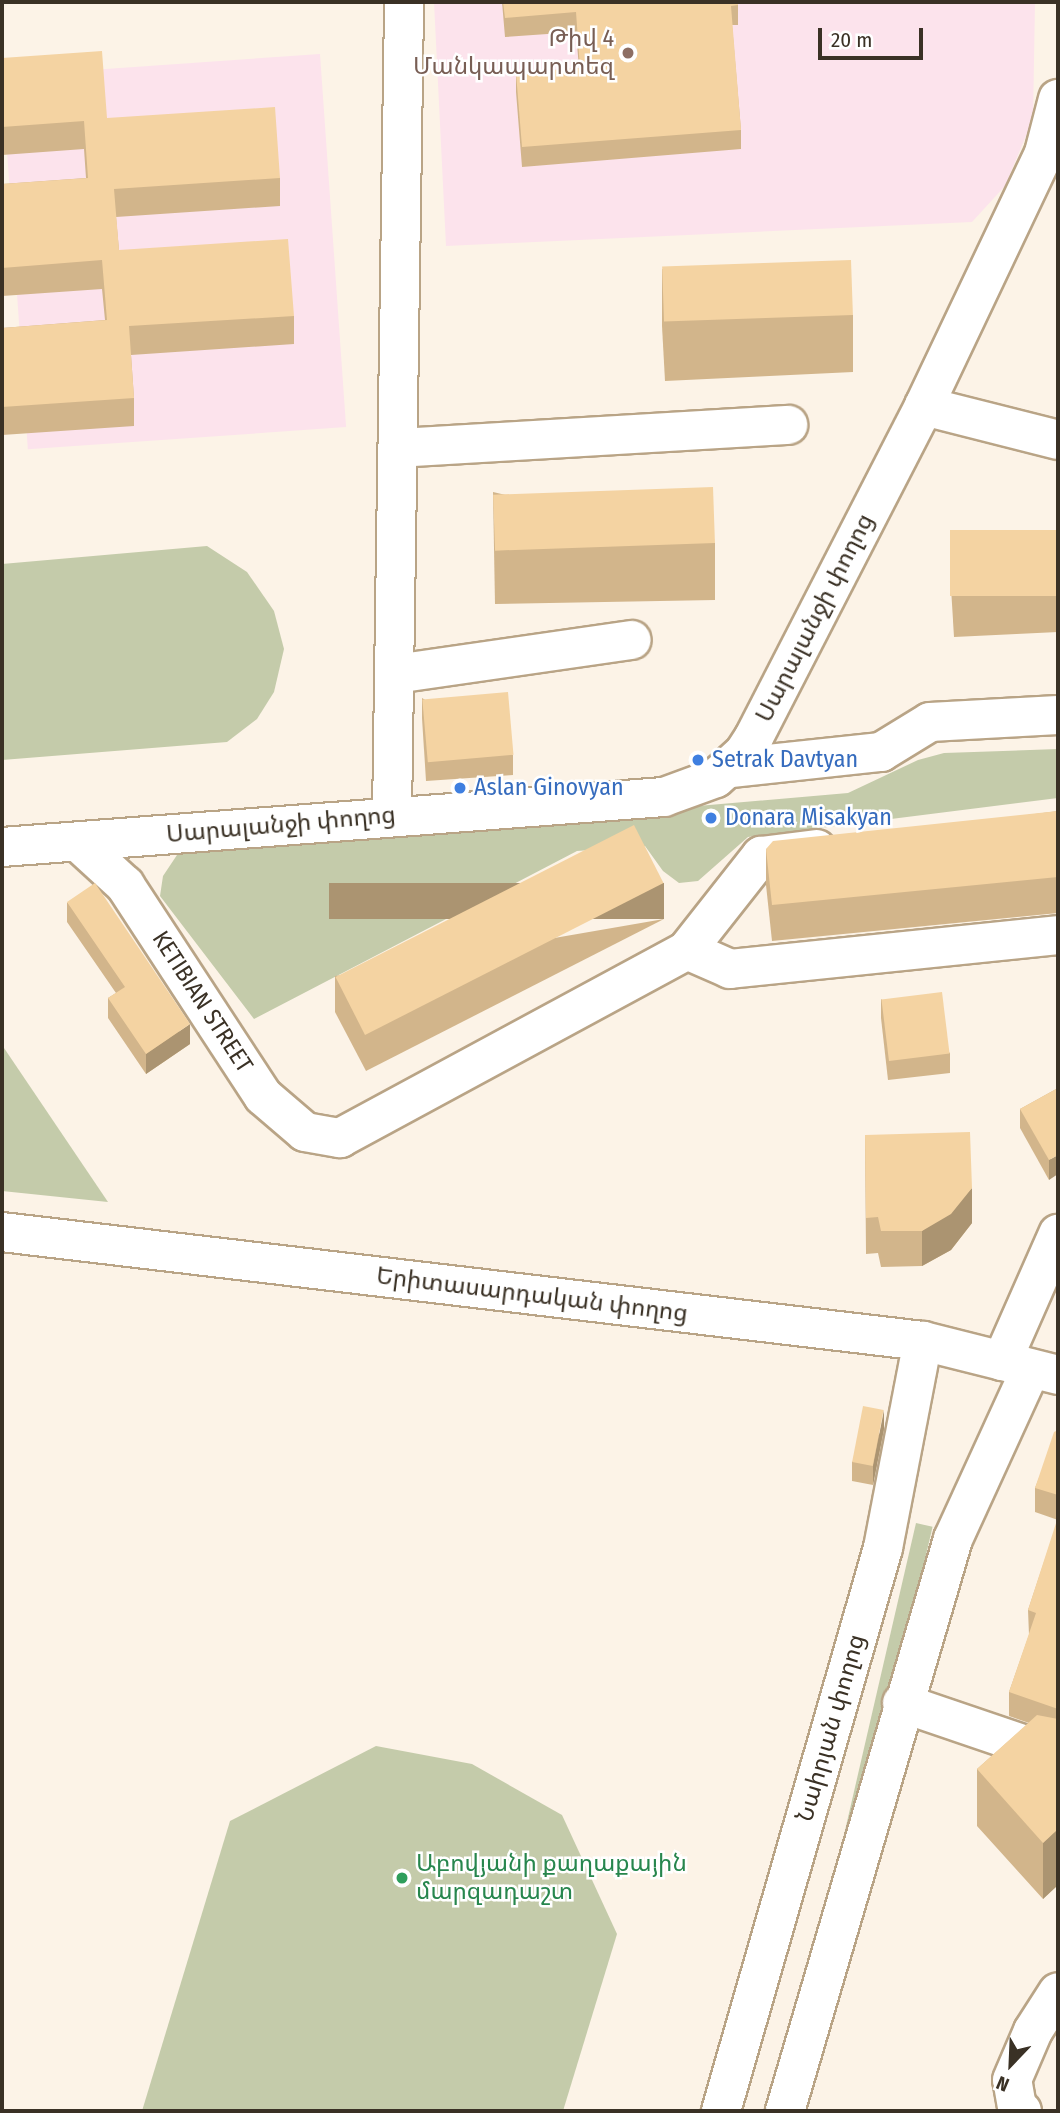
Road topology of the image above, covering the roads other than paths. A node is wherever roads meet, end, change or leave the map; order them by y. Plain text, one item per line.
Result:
1 (404, 2) edge
2 (1058, 99) edge
3 (1051, 154) edge
4 (924, 406) junction
5 (788, 425) dead end
6 (1058, 439) edge
7 (398, 448) junction
8 (632, 640) dead end
9 (394, 674) junction
10 (1058, 715) edge
11 (731, 768) junction
12 (392, 815) junction
13 (78, 842) junction
14 (856, 844) edge
15 (2, 847) edge
16 (1058, 935) edge
17 (687, 950) junction
18 (2, 1232) edge
19 (1058, 1234) edge
20 (923, 1341) junction
21 (1030, 1368) edge
22 (902, 1703) junction
23 (1058, 1756) edge
24 (1058, 1993) edge
25 (720, 2111) edge
26 (785, 2111) edge
27 (1022, 2111) edge

1 - 7 street
2 - 3 street, Սարալանջի փողոց
3 - 4 street, Սարալանջի փողոց
4 - 6 street
4 - 11 street, Սարալանջի փողոց
5 - 7 street
7 - 9 street
8 - 9 street
9 - 12 street
10 - 11 street
11 - 12 street, Սարալանջի փողոց
12 - 13 street, Սարալանջի փողոց
13 - 15 street, Սարալանջի փողոց
13 - 17 street, KETIBIAN STREET
14 - 17 street
16 - 17 street
18 - 20 street, Երիտասարդական փողոց
19 - 21 street
20 - 21 street, Երիտասարդական փողոց
20 - 25 street, Նաիրյան փողոց
21 - 22 street
22 - 23 street
22 - 26 street
24 - 27 street

